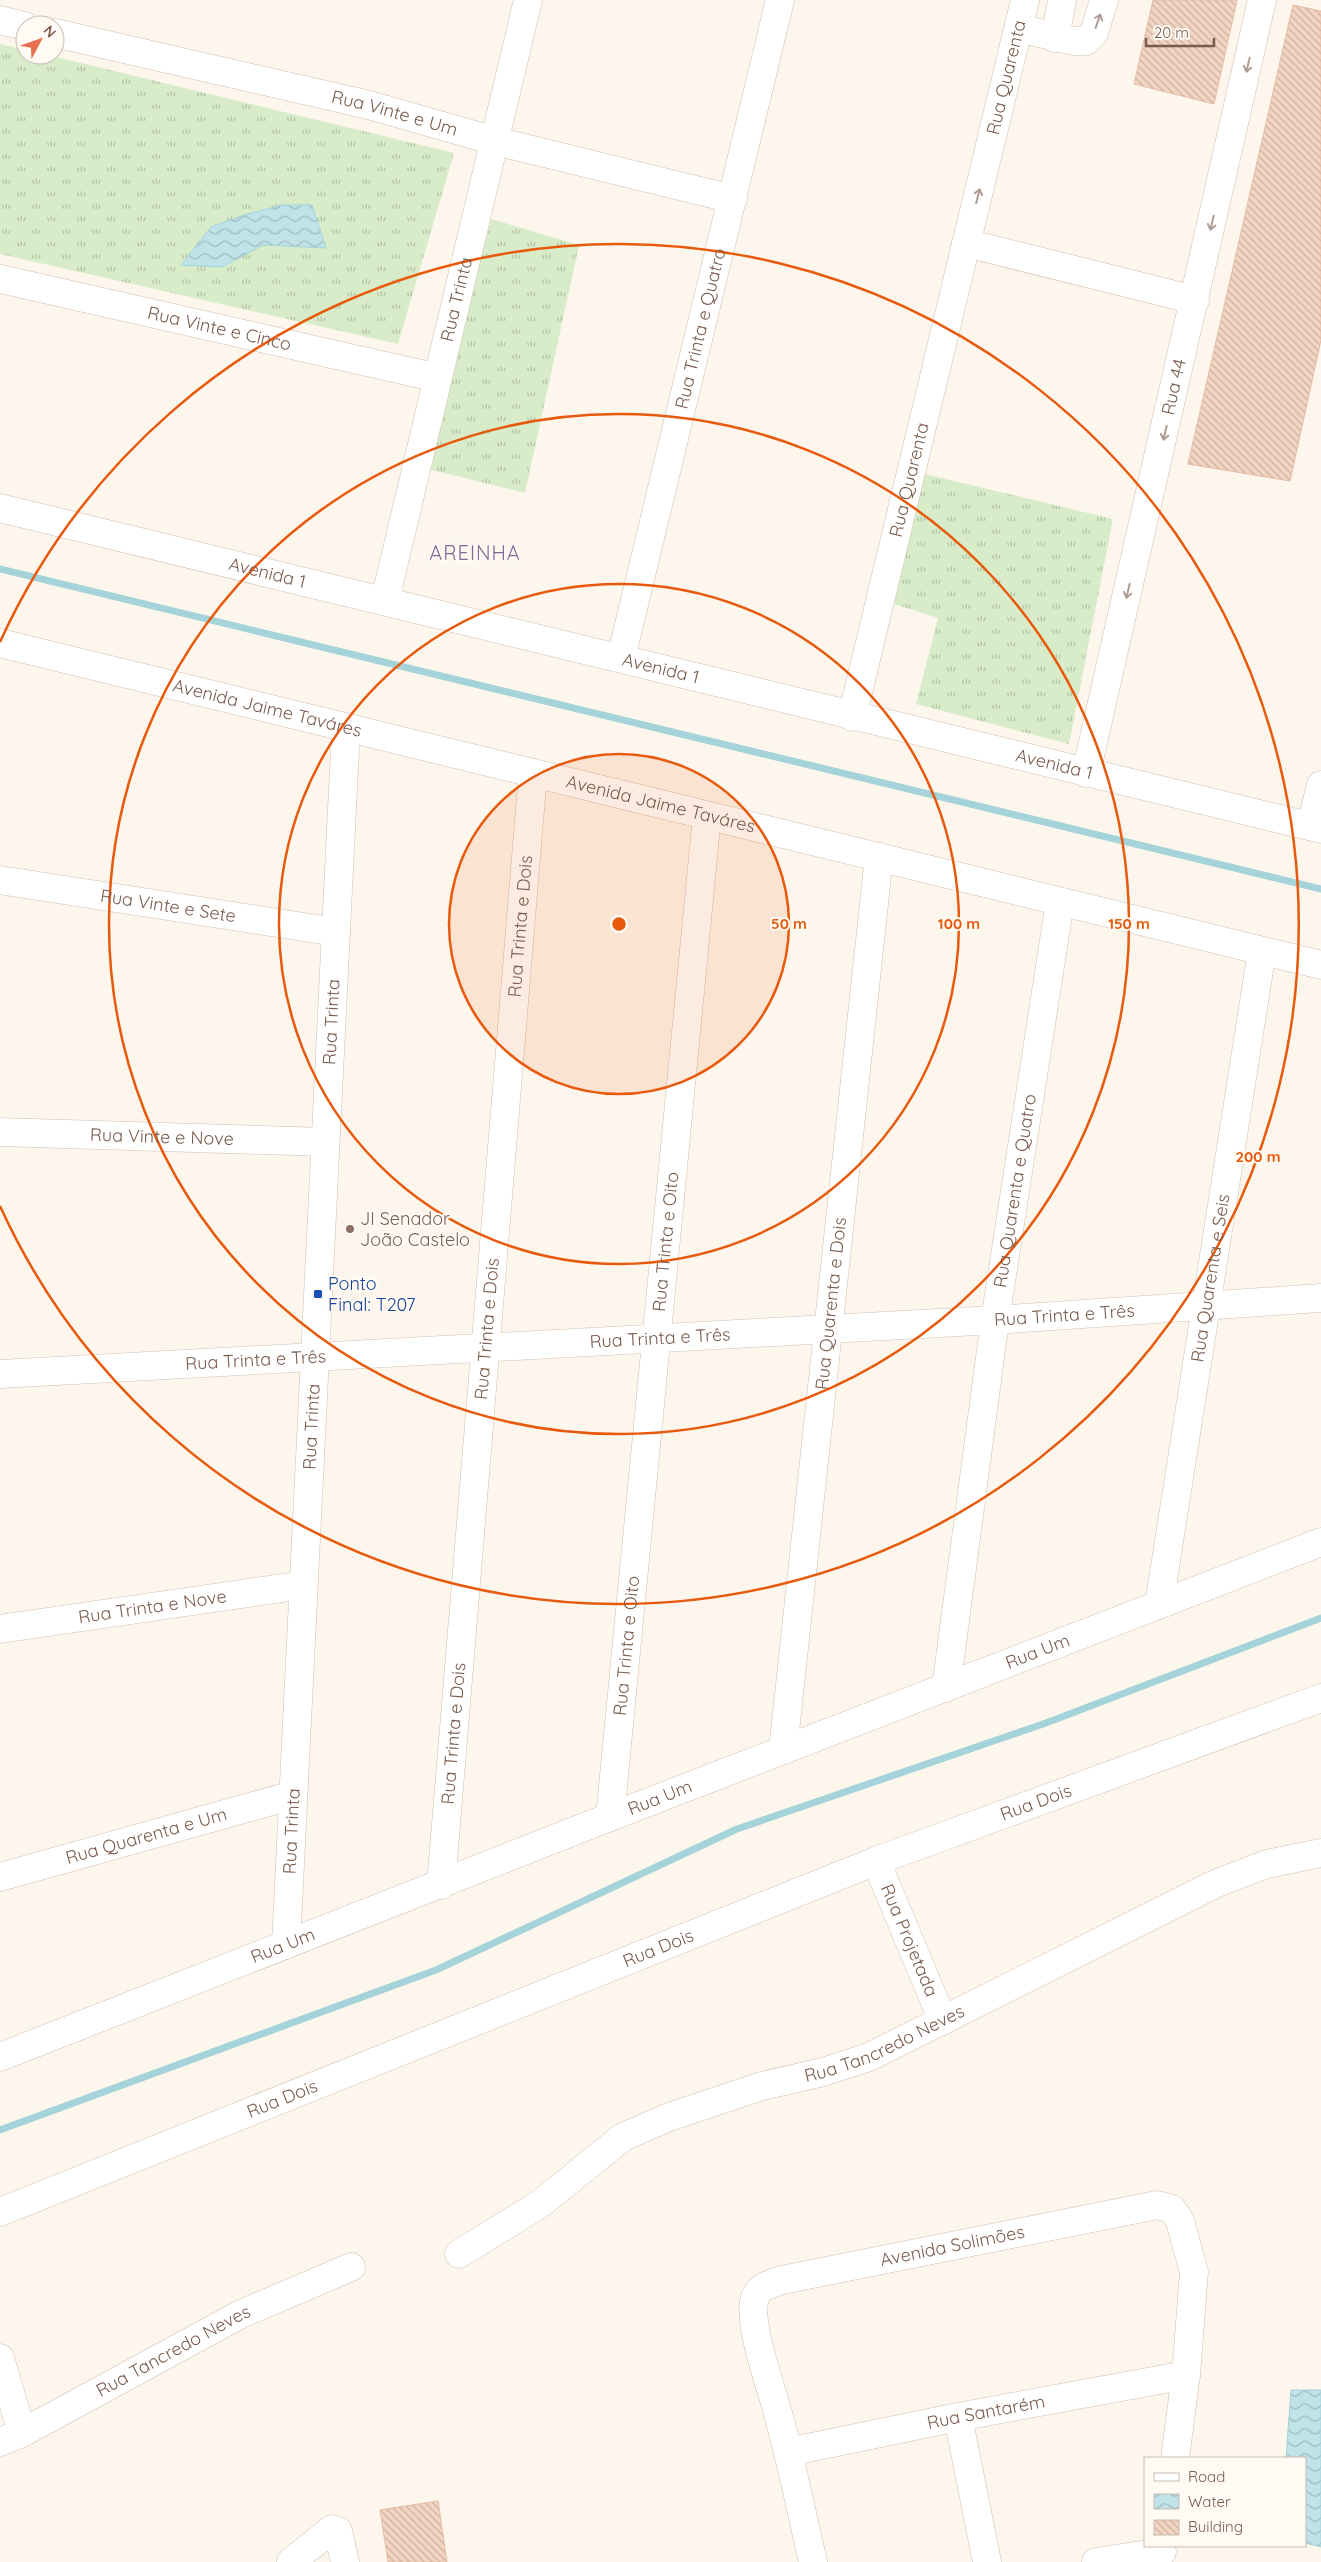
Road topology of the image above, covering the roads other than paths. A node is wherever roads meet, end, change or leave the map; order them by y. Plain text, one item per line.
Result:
1 (528, 0) edge
2 (780, 0) edge
3 (1026, 0) edge
4 (1062, 0) edge
5 (1104, 0) edge
6 (1262, 0) edge
7 (0, 20) edge
8 (15, 24) edge
9 (1019, 28) junction
10 (65, 35) edge
11 (1055, 38) junction
12 (495, 141) junction
13 (733, 199) junction
14 (966, 243) junction
15 (0, 278) edge
16 (1195, 300) junction
17 (438, 378) junction
18 (0, 508) edge
19 (385, 600) junction
20 (0, 643) edge
21 (621, 658) junction
22 (852, 716) junction
23 (346, 728) junction
24 (533, 773) junction
25 (1086, 773) junction
26 (1321, 785) edge
27 (707, 816) junction
28 (1316, 828) edge
29 (879, 858) junction
30 (0, 880) edge
31 (1060, 902) junction
32 (336, 932) junction
33 (1262, 951) junction
34 (1321, 965) edge
35 (0, 1132) edge
36 (325, 1142) junction
37 (1321, 1298) edge
38 (1206, 1306) junction
39 (995, 1320) junction
40 (828, 1329) junction
41 (656, 1338) junction
42 (486, 1348) junction
43 (315, 1357) junction
44 (0, 1374) edge
45 (1321, 1542) edge
46 (303, 1585) junction
47 (1159, 1605) junction
48 (0, 1629) edge
49 (946, 1688) junction
50 (1321, 1698) edge
51 (783, 1750) junction
52 (293, 1795) junction
53 (610, 1817) junction
54 (1321, 1853) edge
55 (876, 1861) junction
56 (0, 1877) edge
57 (441, 1885) junction
58 (286, 1946) junction
59 (943, 2021) junction
60 (0, 2057) edge
61 (0, 2212) edge
62 (460, 2254) dead end
63 (351, 2268) dead end
64 (0, 2358) edge
65 (1186, 2374) junction
66 (958, 2417) junction
67 (11, 2438) edge
68 (788, 2452) junction
69 (1175, 2457) edge
70 (1163, 2553) edge
71 (292, 2562) edge
72 (345, 2562) edge
73 (813, 2562) edge
74 (987, 2562) edge
75 (1096, 2562) edge

1 - 12 street, Rua Trinta
2 - 13 street, Rua Trinta e Quatro
3 - 9 street, Rua Quarenta
4 - 11 street
11 -> 5 street
6 -> 16 street, Rua 44
7 - 8 street
9 - 11 street
14 -> 9 street, Rua Quarenta
10 - 12 street, Rua Vinte e Um
12 - 13 street, Rua Vinte e Um
12 - 17 street, Rua Trinta
13 - 21 street, Rua Trinta e Quatro
14 - 16 street
14 - 22 street, Rua Quarenta
15 - 17 street, Rua Vinte e Cinco
16 -> 25 street, Rua 44
17 - 19 street, Rua Trinta
18 - 19 street, Avenida 1
19 - 21 street, Avenida 1
20 - 23 street, Avenida Jaime Taváres
21 - 22 street, Avenida 1
22 - 25 street, Avenida 1
23 - 24 street, Avenida Jaime Taváres
23 - 32 street, Rua Trinta
24 - 27 street, Avenida Jaime Taváres
24 - 42 street, Rua Trinta e Dois
25 - 28 street, Avenida 1
26 - 28 street
27 - 29 street, Avenida Jaime Taváres
27 - 41 street, Rua Trinta e Oito
29 - 31 street, Avenida Jaime Taváres
29 - 40 street, Rua Quarenta e Dois
30 - 32 street, Rua Vinte e Sete
31 - 33 street, Avenida Jaime Taváres
31 - 39 street, Rua Quarenta e Quatro
32 - 36 street, Rua Trinta
33 - 34 street, Avenida Jaime Taváres
33 - 38 street, Rua Quarenta e Seis
35 - 36 street, Rua Vinte e Nove
36 - 43 street, Rua Trinta
37 - 38 street, Rua Trinta e Três
38 - 39 street, Rua Trinta e Três
38 - 47 street, Rua Quarenta e Seis
39 - 40 street, Rua Trinta e Três
39 - 49 street, Rua Quarenta e Quatro
40 - 41 street, Rua Trinta e Três
40 - 51 street, Rua Quarenta e Dois
41 - 42 street, Rua Trinta e Três
41 - 53 street, Rua Trinta e Oito
42 - 43 street, Rua Trinta e Três
42 - 57 street, Rua Trinta e Dois
43 - 44 street, Rua Trinta e Três
43 - 46 street, Rua Trinta
45 - 47 street, Rua Um
46 - 48 street, Rua Trinta e Nove
46 - 52 street, Rua Trinta
47 - 49 street, Rua Um
49 - 51 street, Rua Um
50 - 55 street, Rua Dois
51 - 53 street, Rua Um
52 - 56 street, Rua Quarenta e Um
52 - 58 street, Rua Trinta
53 - 57 street, Rua Um
54 - 59 street, Rua Tancredo Neves
55 - 59 street, Rua Projetada
55 - 61 street, Rua Dois
57 - 58 street, Rua Um
58 - 60 street, Rua Um
59 - 62 street, Rua Tancredo Neves
63 - 67 street, Rua Tancredo Neves
64 - 67 street
65 - 66 street, Rua Santarém
65 - 68 street, Avenida Solimões
65 - 69 street, Avenida Solimões
66 - 68 street, Rua Santarém
66 - 74 street
68 - 73 street, Avenida Solimões
70 - 75 street
71 - 72 street

